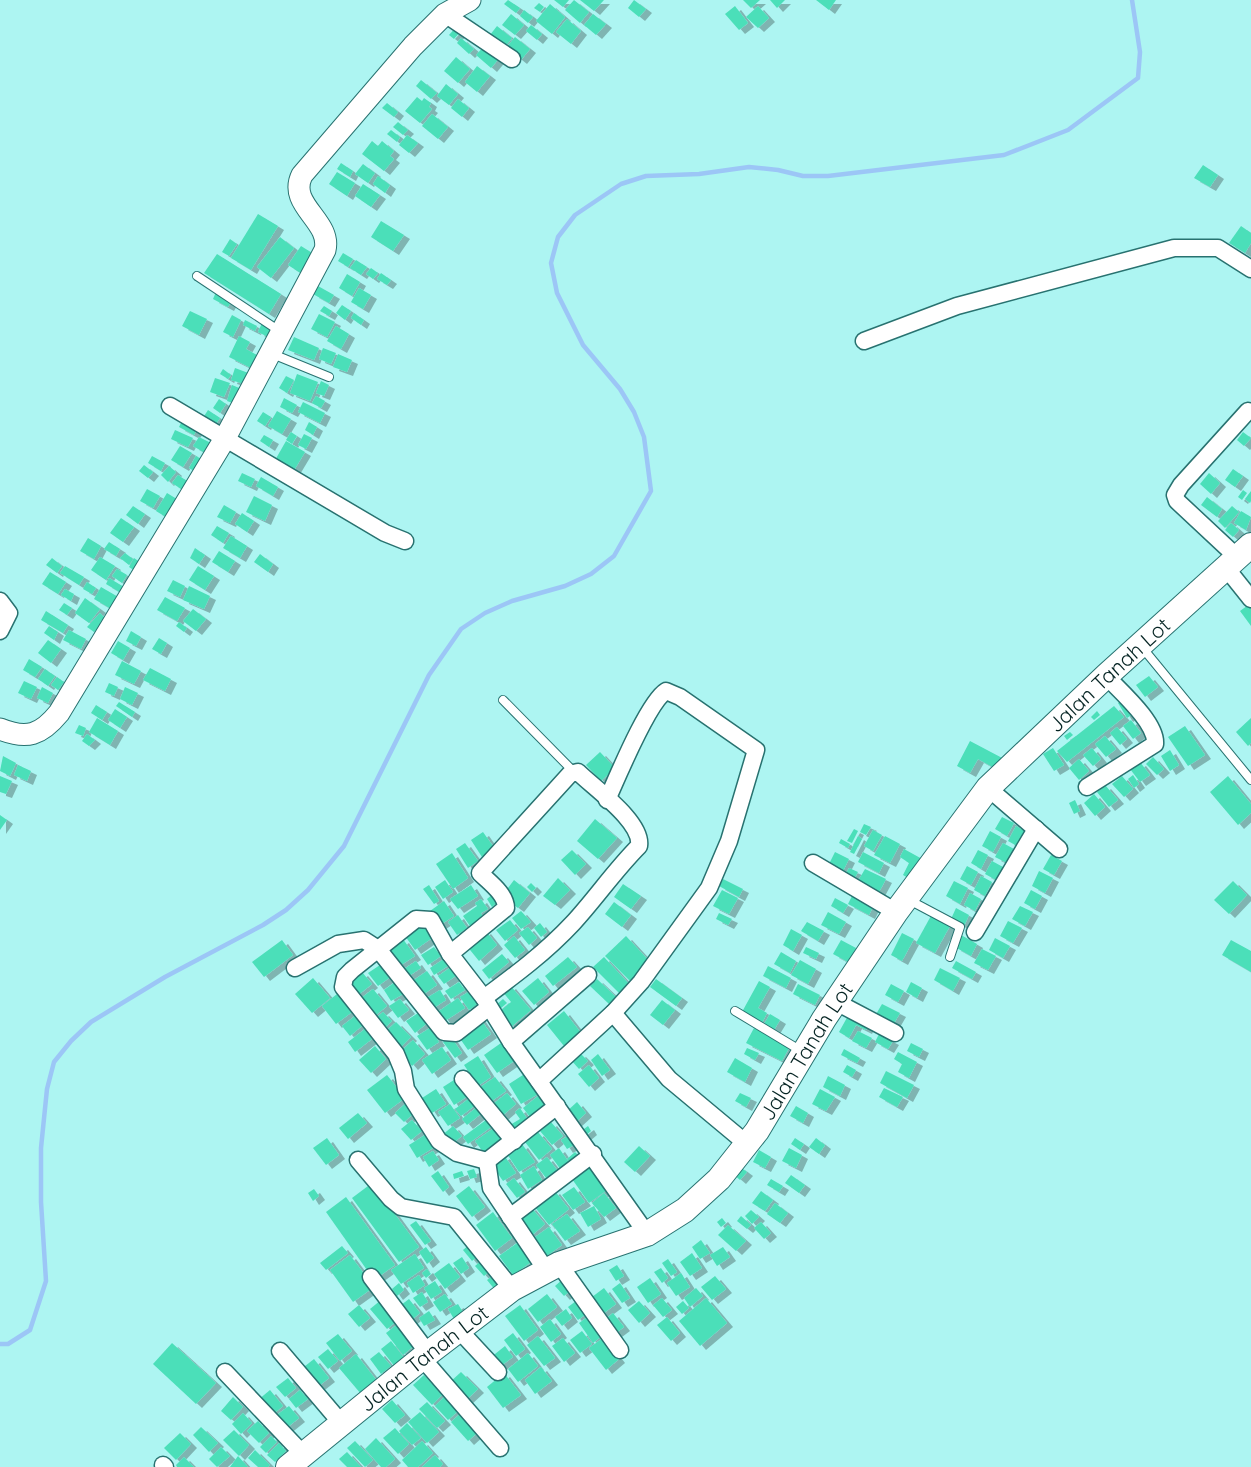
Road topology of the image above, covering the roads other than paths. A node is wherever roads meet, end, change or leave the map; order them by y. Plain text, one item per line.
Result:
1 (470, 0) edge
2 (445, 14) junction
3 (512, 59) dead end
4 (1251, 269) edge
5 (197, 276) dead end
6 (281, 332) junction
7 (864, 341) dead end
8 (269, 353) junction
9 (329, 377) dead end
10 (170, 406) dead end
11 (1248, 411) dead end
12 (224, 440) junction
13 (405, 541) dead end
14 (1238, 557) edge
15 (1251, 599) edge
16 (0, 600) edge
17 (0, 631) edge
18 (1140, 645) junction
19 (1106, 676) junction
20 (503, 700) dead end
21 (0, 729) edge
22 (574, 772) junction
23 (1250, 778) edge
24 (1087, 787) dead end
25 (988, 788) junction
26 (607, 800) junction
27 (1036, 829) junction
28 (1059, 849) dead end
29 (813, 863) dead end
30 (901, 905) junction
31 (975, 932) dead end
32 (378, 949) junction
33 (450, 954) junction
34 (950, 957) dead end
35 (295, 968) dead end
36 (588, 975) dead end
37 (836, 1002) junction
38 (486, 1003) junction
39 (735, 1011) dead end
40 (613, 1013) junction
41 (895, 1033) dead end
42 (511, 1042) junction
43 (804, 1052) junction
44 (463, 1080) dead end
45 (539, 1081) junction
46 (557, 1106) junction
47 (514, 1141) junction
48 (747, 1144) junction
49 (593, 1154) junction
50 (358, 1160) dead end
51 (486, 1161) junction
52 (510, 1218) junction
53 (647, 1234) junction
54 (552, 1267) junction
55 (371, 1277) dead end
56 (512, 1289) junction
57 (459, 1330) junction
58 (620, 1350) dead end
59 (280, 1351) dead end
60 (425, 1356) junction
61 (225, 1372) dead end
62 (498, 1372) dead end
63 (342, 1424) junction
64 (500, 1448) dead end
65 (296, 1461) edge

1 - 2 street
2 - 3 street
2 - 6 street
4 - 7 street
5 - 6 lane
6 - 8 street
8 - 9 lane
8 - 12 street
10 - 12 street
11 - 14 street
12 - 13 street
12 - 21 street
14 - 15 street
14 - 18 main road, Jalan Tanah Lot
16 - 17 street
18 - 19 main road, Jalan Tanah Lot
18 - 23 lane
19 - 24 street
19 - 25 main road, Jalan Tanah Lot
20 - 22 lane
22 - 26 street
22 - 33 street
25 - 27 street
25 - 30 main road, Jalan Tanah Lot
26 - 38 street
26 - 40 street
27 - 28 street
27 - 31 street
29 - 30 street
30 - 34 lane
30 - 37 main road, Jalan Tanah Lot
32 - 33 street
32 - 35 street
32 - 38 street
32 - 51 street
33 - 38 street
36 - 42 street
37 - 41 street
37 - 43 main road, Jalan Tanah Lot
38 - 42 street
39 - 43 lane
40 - 45 street
40 - 48 street
42 - 45 street
43 - 48 main road, Jalan Tanah Lot
44 - 47 street
45 - 46 street
46 - 47 street
46 - 49 street
47 - 51 street
48 - 53 main road, Jalan Tanah Lot
49 - 52 street
49 - 53 street
50 - 56 street
51 - 52 street
52 - 54 street
53 - 54 main road, Jalan Tanah Lot
54 - 56 main road, Jalan Tanah Lot
54 - 58 street
55 - 60 street
56 - 57 main road, Jalan Tanah Lot
57 - 60 main road, Jalan Tanah Lot
57 - 62 street
59 - 63 street
60 - 63 main road, Jalan Tanah Lot
60 - 64 street
61 - 65 street
63 - 65 main road, Jalan Tanah Lot

